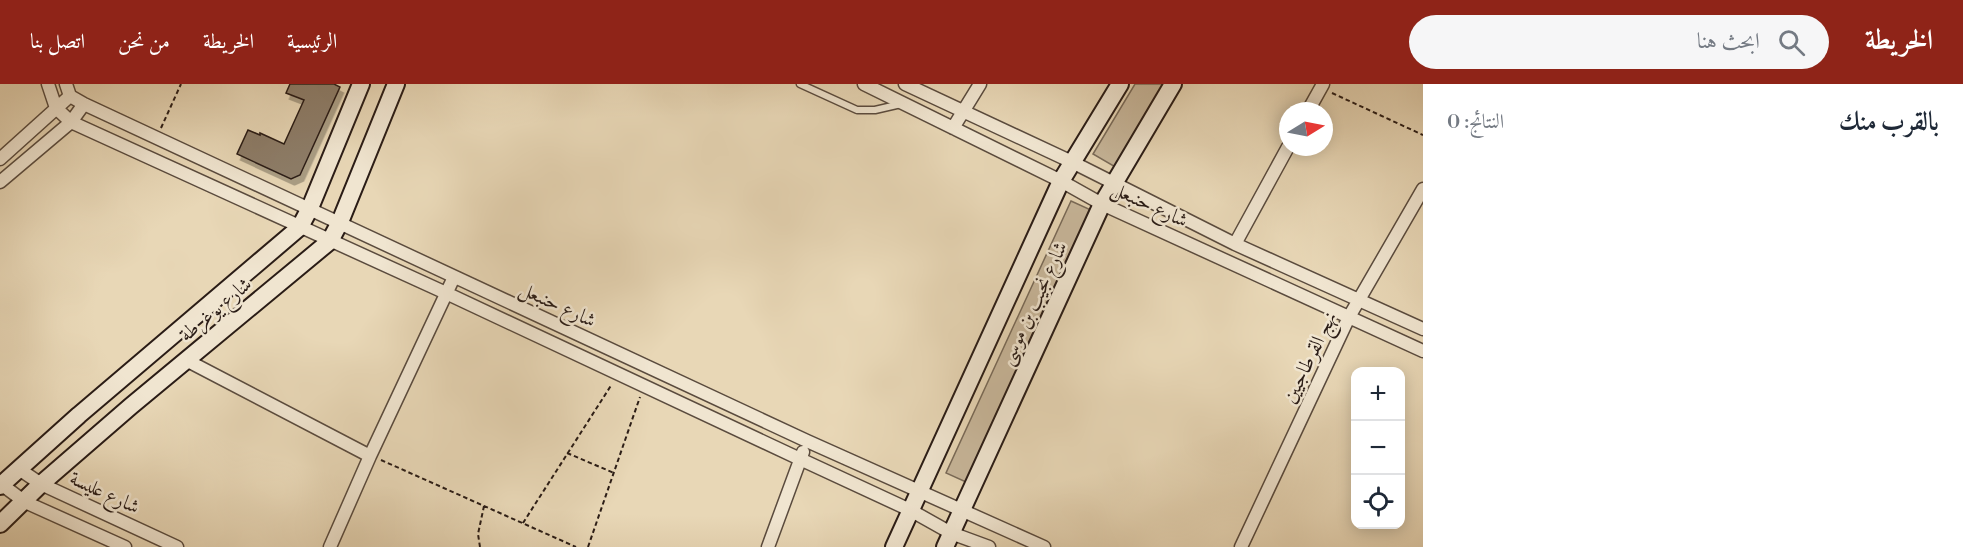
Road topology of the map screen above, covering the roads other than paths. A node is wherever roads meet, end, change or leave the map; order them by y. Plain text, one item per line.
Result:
1 (48, 84) edge
2 (361, 84) edge
3 (396, 84) edge
4 (800, 84) edge
5 (864, 84) edge
6 (905, 84) edge
7 (980, 84) edge
8 (1120, 84) edge
9 (1173, 84) edge
10 (1322, 86) edge
11 (68, 90) edge
12 (1313, 102) edge
13 (84, 104) junction
14 (904, 104) junction
15 (56, 108) junction
16 (963, 112) junction
17 (71, 122) junction
18 (953, 128) junction
19 (1283, 156) edge
20 (0, 159) edge
21 (1072, 162) junction
22 (1060, 181) junction
23 (0, 182) edge
24 (1114, 185) junction
25 (1423, 189) edge
26 (1102, 204) junction
27 (310, 208) junction
28 (340, 222) junction
29 (300, 227) junction
30 (330, 241) junction
31 (1235, 244) junction
32 (454, 276) junction
33 (446, 293) junction
34 (1360, 300) junction
35 (1349, 316) junction
36 (1423, 329) edge
37 (1423, 351) edge
38 (186, 360) junction
39 (807, 441) junction
40 (370, 456) junction
41 (800, 459) junction
42 (19, 469) junction
43 (41, 484) junction
44 (1, 485) edge
45 (918, 492) junction
46 (25, 502) junction
47 (910, 510) junction
48 (960, 511) junction
49 (0, 524) edge
50 (948, 540) edge
51 (125, 547) edge
52 (177, 547) edge
53 (330, 547) edge
54 (768, 547) edge
55 (894, 547) edge
56 (989, 547) edge
57 (1044, 547) edge
58 (1241, 547) edge

1 - 15 street, شارع حنبعل
2 - 27 street, شارع يوغرطة
3 - 28 street, شارع يوغرطة
4 - 14 lane
5 - 14 street, شارع حنبعل
6 - 16 street, شارع حنبعل
7 - 16 street
8 - 21 street
9 - 24 street, شارع نجيب بن موسى
10 - 12 street
11 - 13 street, شارع حنبعل
11 - 15 street
13 - 17 street
13 - 27 street, شارع حنبعل
14 - 18 street, شارع حنبعل
15 - 17 street, شارع حنبعل
15 - 20 street
16 - 18 street
16 - 21 street, شارع حنبعل
17 - 23 street
17 - 29 street, شارع حنبعل
18 - 22 street, شارع حنبعل
19 - 31 street
21 - 22 street
21 - 24 street, شارع حنبعل
22 - 26 street, شارع حنبعل
22 - 45 street
24 - 26 street, شارع نجيب بن موسى
24 - 31 street, شارع حنبعل
25 - 34 street, نهج القرطاجيين
26 - 35 street, شارع حنبعل
26 - 48 street, شارع نجيب بن موسى
27 - 28 street, شارع حنبعل
27 - 29 street, شارع يوغرطة
28 - 30 street, شارع يوغرطة
28 - 32 street, شارع حنبعل
29 - 30 street, شارع حنبعل
29 - 42 street, شارع يوغرطة
30 - 33 street, شارع حنبعل
30 - 38 street, شارع يوغرطة
31 - 34 street, شارع حنبعل
32 - 33 street
32 - 39 street, شارع حنبعل
33 - 40 street
33 - 41 street, شارع حنبعل
34 - 35 street, نهج القرطاجيين
34 - 36 street, شارع حنبعل
35 - 37 street, شارع حنبعل
35 - 58 street, نهج القرطاجيين
38 - 40 street
38 - 43 street, شارع يوغرطة
39 - 41 street
39 - 45 street, شارع حنبعل
40 - 53 street
41 - 47 street, شارع حنبعل
41 - 54 street
42 - 43 street, شارع عليسة
42 - 44 street, شارع يوغرطة
43 - 46 street, شارع يوغرطة
43 - 52 street, شارع عليسة
44 - 46 street
45 - 47 street
45 - 48 street, شارع حنبعل
46 - 49 street, شارع يوغرطة
46 - 51 street
47 - 50 street, شارع حنبعل
47 - 55 street
48 - 50 street, شارع نجيب بن موسى
48 - 57 street, شارع حنبعل
50 - 56 street, شارع حنبعل

